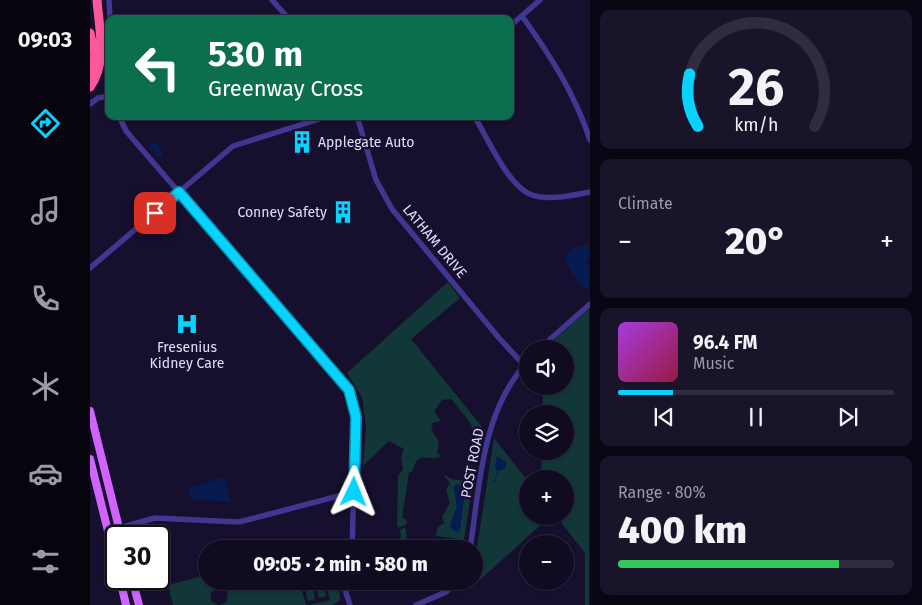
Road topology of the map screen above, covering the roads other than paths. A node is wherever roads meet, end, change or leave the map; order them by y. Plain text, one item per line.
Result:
1 (97, 0) edge
2 (109, 0) edge
3 (272, 0) edge
4 (540, 0) edge
5 (110, 15) edge
6 (285, 15) edge
7 (522, 16) junction
8 (514, 23) edge
9 (90, 33) edge
10 (90, 74) edge
11 (90, 86) edge
12 (105, 97) edge
13 (90, 104) edge
14 (590, 117) edge
15 (583, 119) junction
16 (121, 120) edge
17 (316, 120) edge
18 (357, 120) edge
19 (476, 120) edge
20 (590, 140) edge
21 (179, 192) junction
22 (590, 192) edge
23 (90, 268) edge
24 (590, 304) edge
25 (549, 340) edge
26 (519, 357) edge
27 (519, 373) edge
28 (90, 411) edge
29 (92, 426) edge
30 (90, 459) edge
31 (354, 492) junction
32 (106, 525) edge
33 (118, 525) edge
34 (129, 525) edge
35 (352, 540) edge
36 (471, 540) edge
37 (134, 590) edge
38 (346, 590) edge
39 (448, 590) edge
40 (126, 602) edge
41 (137, 605) edge
42 (350, 605) edge
43 (416, 605) edge

1 - 11 highway
2 - 5 street
3 - 6 street
4 - 7 street
7 - 8 street
7 - 15 street
9 - 10 highway
12 - 13 street
14 - 15 street
15 - 20 street
16 - 21 street
17 - 21 street
18 - 26 street, LATHAM DRIVE
19 - 22 street
21 - 23 street
21 - 31 street
24 - 25 street
27 - 36 street, POST ROAD
28 - 29 main road
29 - 33 main road
30 - 32 main road
31 - 34 street
31 - 35 street
37 - 41 main road
38 - 42 street
39 - 43 street
40 - 41 main road

